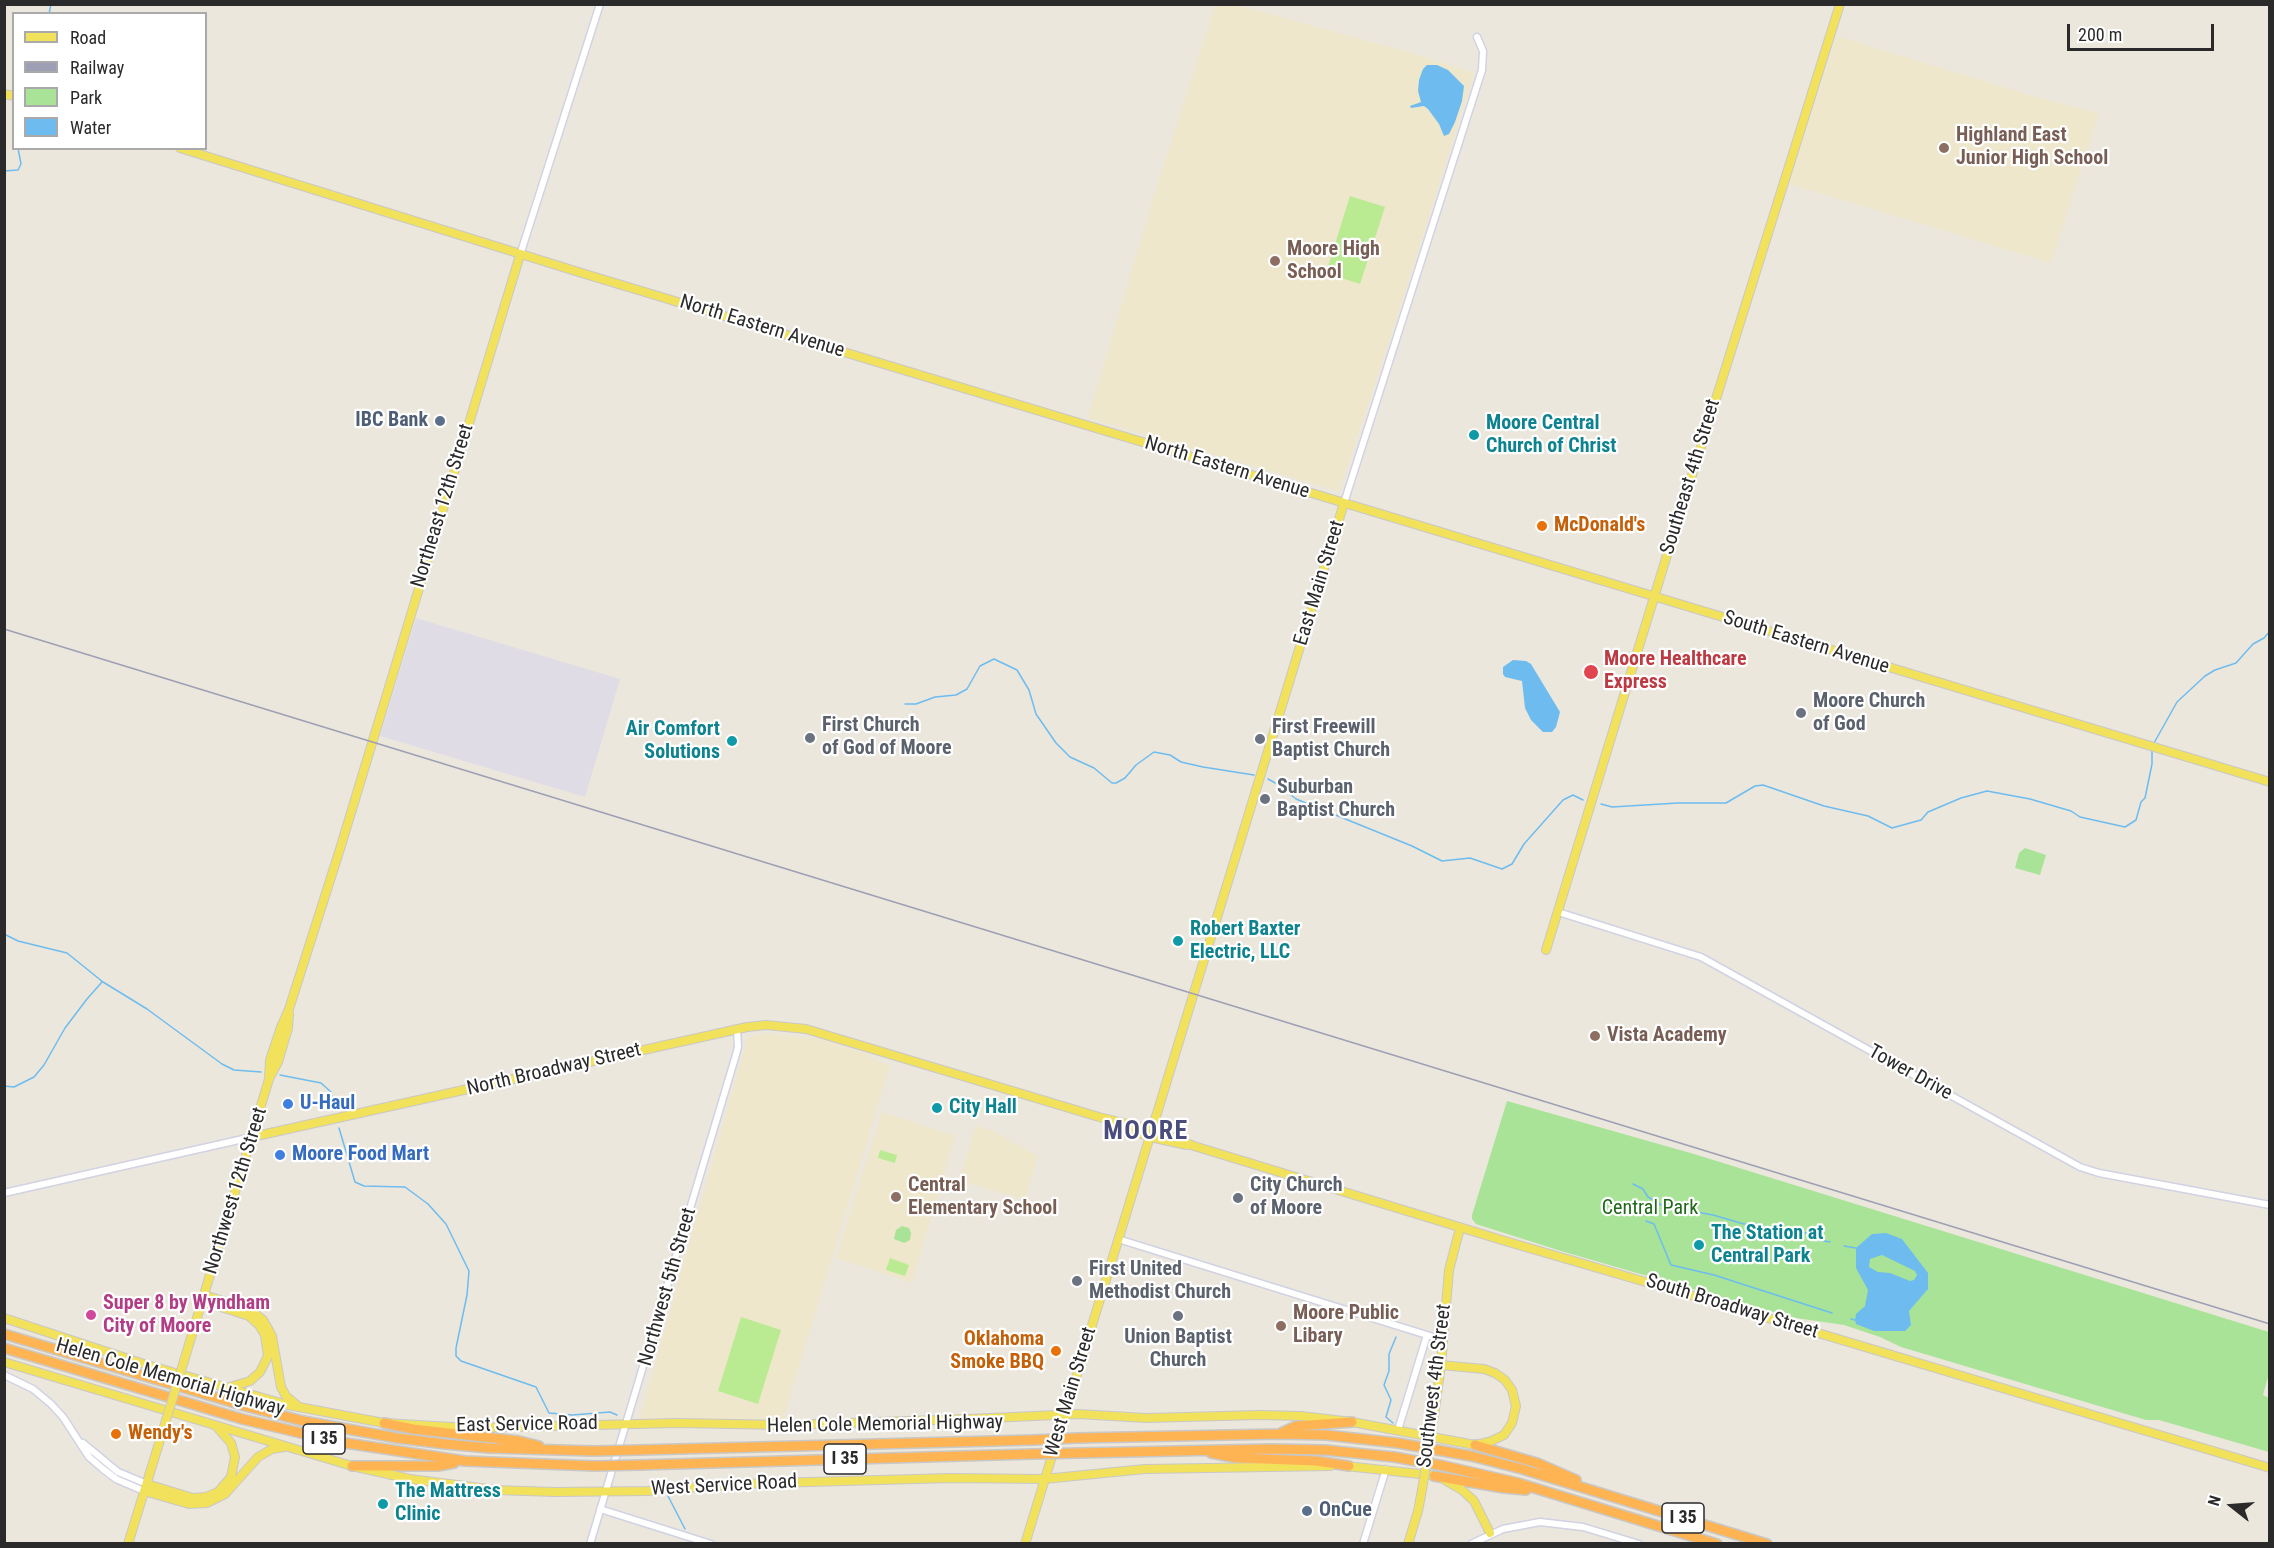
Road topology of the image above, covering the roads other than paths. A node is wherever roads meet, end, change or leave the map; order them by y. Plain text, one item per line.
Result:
1 (600, 4) edge
2 (1840, 4) edge
3 (1477, 37) dead end
4 (186, 150) edge
5 (520, 255) junction
6 (1344, 503) junction
7 (1654, 598) junction
8 (2270, 782) edge
9 (1558, 912) junction
10 (1546, 950) dead end
11 (737, 1029) junction
12 (269, 1079) joint
13 (1151, 1133) junction
14 (252, 1137) junction
15 (4, 1193) edge
16 (2270, 1205) edge
17 (1460, 1227) junction
18 (1118, 1239) junction
19 (203, 1298) junction
20 (4, 1318) edge
21 (4, 1334) edge
22 (1426, 1335) junction
23 (1443, 1340) junction
24 (4, 1348) edge
25 (4, 1362) edge
26 (1441, 1365) junction
27 (4, 1375) edge
28 (225, 1388) junction
29 (301, 1408) junction
30 (1064, 1414) junction
31 (1352, 1422) junction
32 (384, 1423) junction
33 (627, 1424) junction
34 (215, 1425) junction
35 (1398, 1430) junction
36 (1279, 1434) junction
37 (1475, 1445) junction
38 (286, 1447) junction
39 (1194, 1450) junction
40 (559, 1451) junction
41 (465, 1461) junction
42 (352, 1466) junction
43 (1349, 1466) junction
44 (2270, 1468) edge
45 (1386, 1469) junction
46 (1434, 1476) junction
47 (1044, 1479) junction
48 (146, 1487) junction
49 (606, 1491) junction
50 (1542, 1491) junction
51 (1599, 1492) junction
52 (600, 1509) junction
53 (1490, 1533) junction
54 (128, 1544) edge
55 (590, 1544) edge
56 (711, 1544) edge
57 (1025, 1544) edge
58 (1363, 1544) edge
59 (1408, 1544) edge
60 (1471, 1544) edge
61 (1639, 1544) edge
62 (1717, 1544) edge
63 (1767, 1544) edge

1 - 5 street, Northeast 12th Street
2 - 7 main road, Southeast 4th Street
3 - 6 street, East Main Street
4 - 5 main road, North Eastern Avenue
5 - 6 main road, North Eastern Avenue
5 - 12 main road, Northeast 12th Street
6 - 7 main road, South Eastern Avenue
6 - 13 main road, East Main Street
7 - 8 main road, South Eastern Avenue
7 - 9 main road, Southeast 4th Street
9 - 10 main road, Southeast 4th Street
9 - 16 street, Tower Drive
11 - 13 main road, North Broadway Street
11 - 14 main road, North Broadway Street
11 - 33 street, Northwest 5th Street
12 - 14 main road, Northwest 12th Street
13 - 17 main road, South Broadway Street
13 - 18 main road, West Main Street
14 - 15 street, North Broadway Street
14 - 19 main road, Northwest 12th Street
17 - 23 main road, Southwest 4th Street
17 - 44 main road, South Broadway Street
18 - 22 street
18 - 30 main road, West Main Street
19 - 28 main road
19 - 29 main road
19 - 48 main road, Northwest 12th Street, bridge
20 - 28 main road, East Service Road
21 - 40 highway, Helen Cole Memorial Highway / I 35
22 - 23 street
22 - 35 street
23 - 26 main road, Southwest 4th Street
24 - 41 highway, Helen Cole Memorial Highway / I 35
25 - 34 main road
26 - 37 main road
26 - 59 main road, Southwest 4th Street, bridge
27 - 48 street
28 - 29 main road, East Service Road
29 - 32 main road, East Service Road
30 - 31 main road, East Service Road
30 - 33 main road, East Service Road
30 - 47 main road, West Main Street
31 - 35 main road, East Service Road
31 - 36 highway
32 - 33 main road, East Service Road
32 - 40 highway
33 - 49 street, Northwest 5th Street
34 - 38 main road
34 - 48 main road
35 - 37 main road, East Service Road
36 - 40 highway, Helen Cole Memorial Highway / I 35, bridge
36 - 51 highway, Helen Cole Memorial Highway / I 35
37 - 51 highway
38 - 42 main road, West Service Road
38 - 48 main road
39 - 41 highway, Helen Cole Memorial Highway / I 35, bridge
39 - 43 highway
39 - 50 highway, Helen Cole Memorial Highway / I 35
41 - 42 highway
42 - 49 main road, West Service Road
43 - 45 main road, West Service Road
43 - 47 main road, West Service Road
45 - 46 main road, West Service Road
45 - 58 street
46 - 50 highway
46 - 53 main road, West Service Road
47 - 49 main road, West Service Road
47 - 57 main road, West Main Street
48 - 54 main road, Northwest 12th Street
49 - 52 street, Northwest 5th Street
50 - 62 highway, Helen Cole Memorial Highway / I 35
51 - 63 highway, Helen Cole Memorial Highway / I 35
52 - 55 street, Northwest 5th Street
52 - 56 street
53 - 60 street
53 - 61 street

